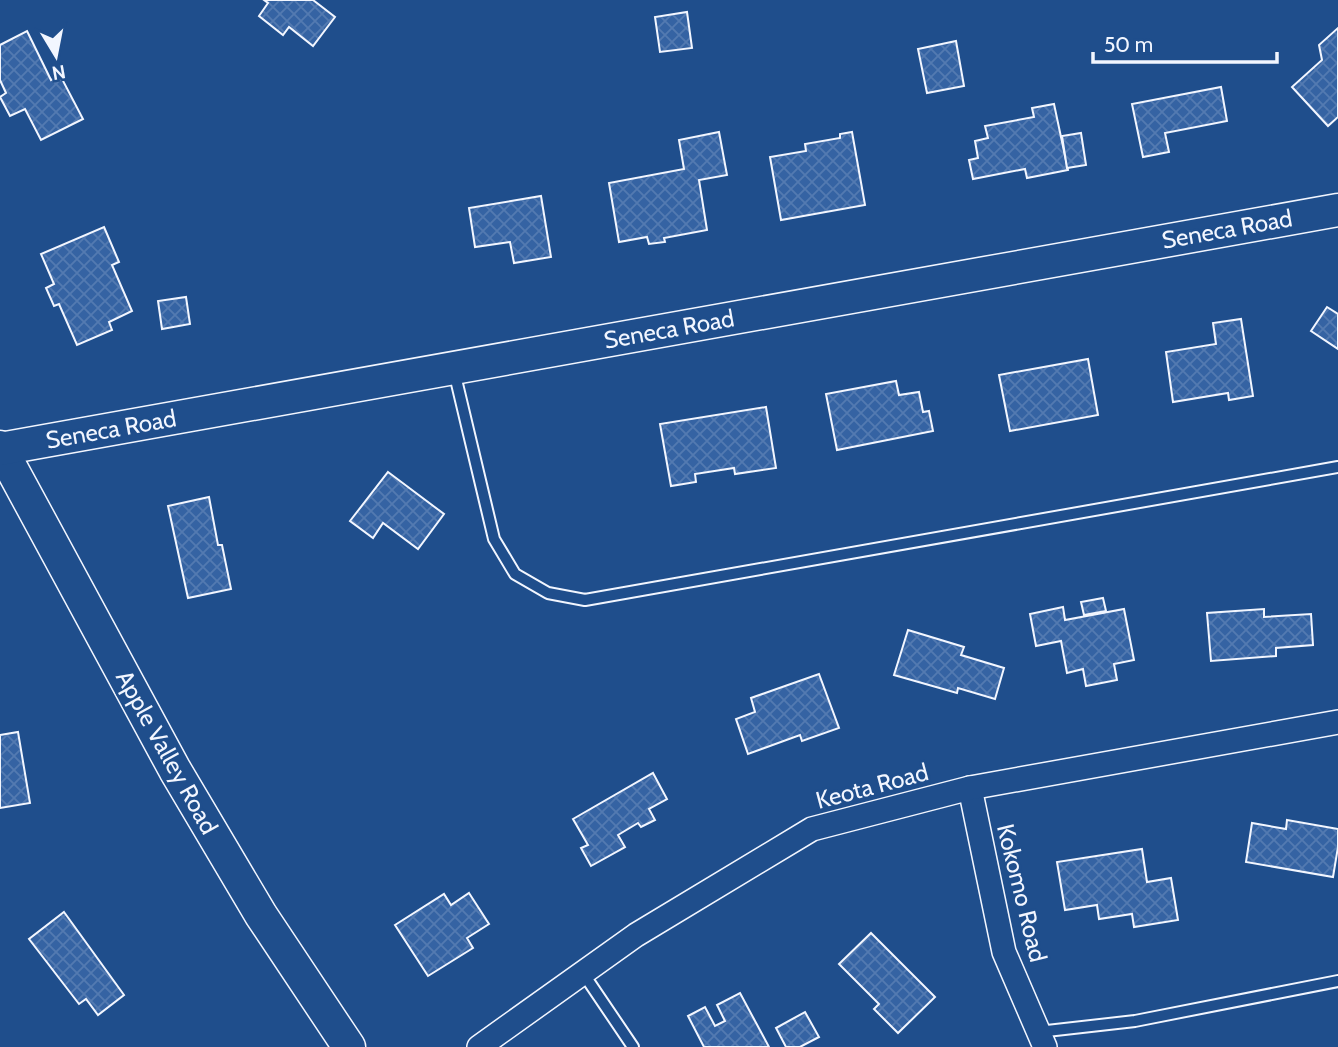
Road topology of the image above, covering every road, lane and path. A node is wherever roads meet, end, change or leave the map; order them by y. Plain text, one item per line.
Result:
1 (1338, 210) edge
2 (453, 367) junction
3 (0, 448) edge
4 (1338, 467) edge
5 (1338, 722) edge
6 (970, 788) junction
7 (583, 973) junction
8 (1338, 981) edge
9 (1042, 1040) edge
10 (349, 1047) edge
11 (479, 1047) edge
12 (633, 1047) edge

1 - 2 street, Seneca Road
2 - 3 street, Seneca Road
2 - 4 lane
3 - 10 street, Apple Valley Road
5 - 6 street, Keota Road
6 - 7 street, Keota Road
6 - 9 street, Kokomo Road
7 - 11 street, Keota Road
7 - 12 lane
8 - 9 lane

